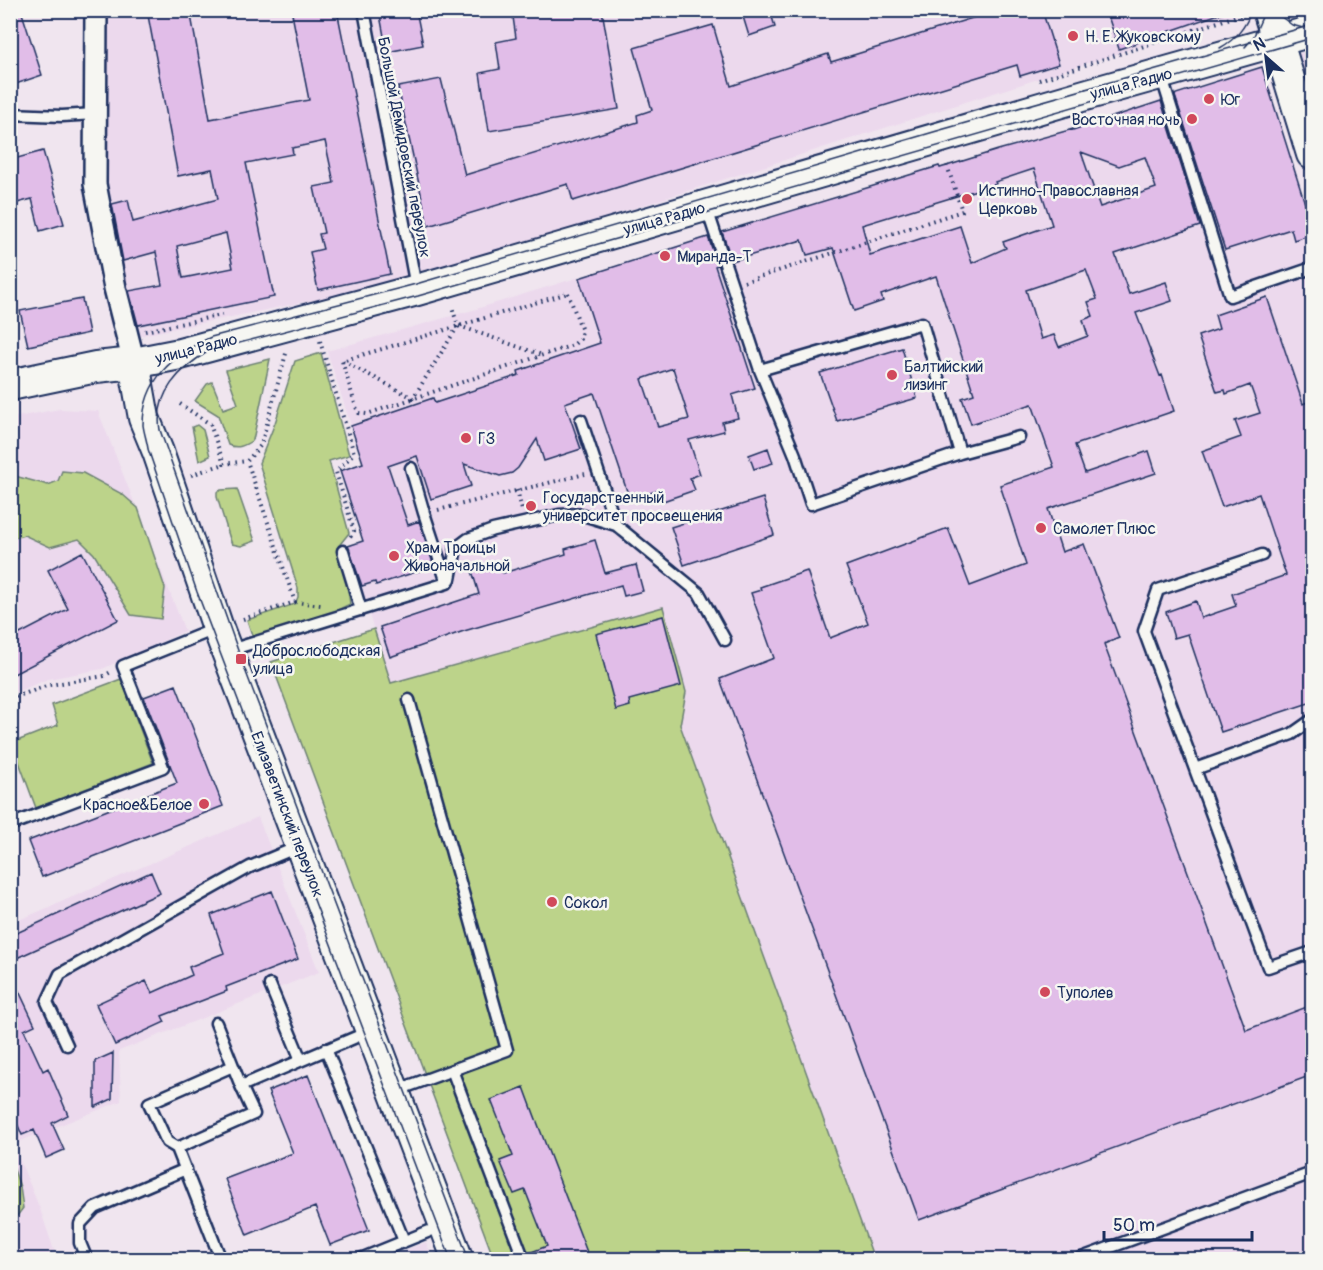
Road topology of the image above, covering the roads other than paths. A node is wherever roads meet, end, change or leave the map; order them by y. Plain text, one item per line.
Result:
1 (96, 10) edge
2 (364, 10) edge
3 (1268, 10) edge
4 (1312, 31) edge
5 (1278, 41) junction
6 (1161, 75) junction
7 (10, 114) edge
8 (95, 114) junction
9 (1312, 154) edge
10 (706, 206) junction
11 (1312, 268) edge
12 (417, 290) junction
13 (134, 363) junction
14 (759, 369) junction
15 (10, 385) edge
16 (581, 420) dead end
17 (1019, 437) dead end
18 (960, 453) junction
19 (411, 468) dead end
20 (616, 525) junction
21 (343, 551) road end
22 (1262, 555) dead end
23 (447, 583) junction
24 (361, 610) junction
25 (229, 633) junction
26 (725, 640) dead end
27 (409, 700) dead end
28 (1312, 720) edge
29 (1195, 769) junction
30 (10, 825) edge
31 (300, 846) junction
32 (1312, 954) edge
33 (270, 985) dead end
34 (216, 1023) dead end
35 (371, 1030) junction
36 (67, 1045) dead end
37 (326, 1049) junction
38 (301, 1060) junction
39 (233, 1066) junction
40 (452, 1070) junction
41 (241, 1086) junction
42 (395, 1091) junction
43 (177, 1148) junction
44 (186, 1169) junction
45 (1312, 1173) edge
46 (445, 1225) junction
47 (404, 1241) junction
48 (87, 1260) edge
49 (221, 1260) edge
50 (358, 1260) edge
51 (458, 1260) edge
52 (524, 1260) edge
53 (1076, 1260) edge

1 - 8 street
2 - 12 lane, Большой Демидовский переулок
3 - 5 street
4 - 5 street, улица Радио
5 - 6 street, улица Радио
5 - 9 street
6 - 10 street, улица Радио
6 - 11 lane
7 - 8 lane
8 - 13 street
10 - 12 street, улица Радио
10 - 14 lane
12 - 13 street, улица Радио
13 - 15 street, улица Радио
13 - 25 street, Елизаветинский переулок
14 - 18 lane
14 - 18 lane
16 - 20 lane
17 - 18 lane
19 - 23 lane
20 - 23 lane
20 - 26 lane
21 - 24 lane
22 - 29 lane
23 - 24 lane
24 - 25 lane
25 - 30 lane
25 - 31 street, Елизаветинский переулок
27 - 40 lane
28 - 29 lane
29 - 32 lane
31 - 35 street, Елизаветинский переулок
31 - 36 lane
33 - 38 lane
34 - 39 lane
35 - 37 lane
35 - 42 street, Елизаветинский переулок
37 - 38 lane
37 - 47 lane
38 - 41 lane
39 - 41 lane
39 - 43 lane
40 - 42 lane
40 - 52 lane
41 - 43 lane
42 - 46 street, Елизаветинский переулок
43 - 44 lane
44 - 48 lane
44 - 49 lane
45 - 53 lane
46 - 47 lane
46 - 51 street, Елизаветинский переулок
47 - 50 lane

